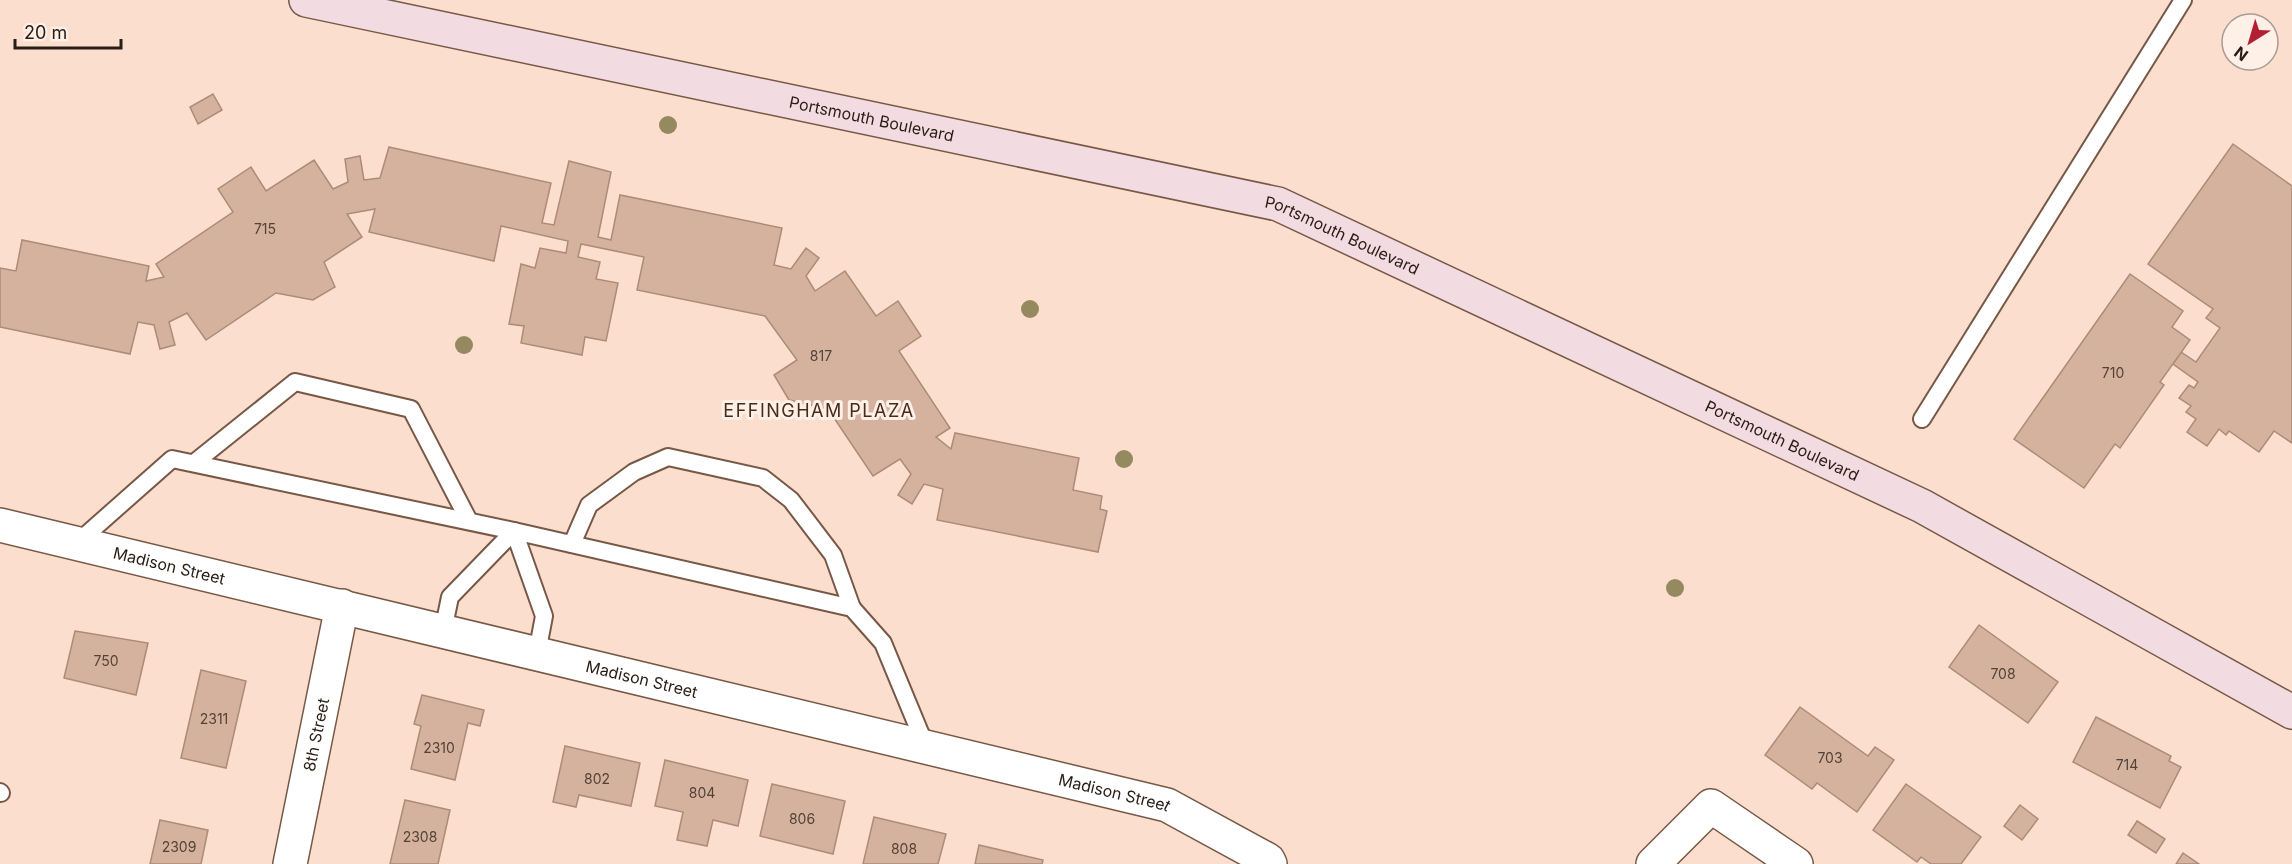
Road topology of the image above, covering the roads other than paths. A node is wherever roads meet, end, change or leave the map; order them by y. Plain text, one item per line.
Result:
1 (306, 0) edge
2 (2183, 0) edge
3 (1922, 419) dead end
4 (194, 463) junction
5 (469, 521) junction
6 (0, 525) edge
7 (514, 531) junction
8 (77, 543) junction
9 (572, 544) junction
10 (342, 606) junction
11 (852, 609) junction
12 (443, 631) junction
13 (537, 653) junction
14 (2292, 712) edge
15 (926, 747) junction
16 (290, 864) edge
17 (1270, 864) edge
18 (1653, 864) edge
19 (1796, 864) edge

1 - 14 main road, Portsmouth Boulevard
2 - 3 lane
4 - 5 lane
4 - 5 lane
4 - 8 lane
5 - 7 lane
6 - 8 street, Madison Street
7 - 9 lane
7 - 12 lane
7 - 13 lane
8 - 10 street, Madison Street
9 - 11 lane
9 - 11 lane
10 - 12 street, Madison Street
10 - 16 street, 8th Street
11 - 15 lane
12 - 13 street, Madison Street
13 - 15 street, Madison Street
15 - 17 street, Madison Street
18 - 19 street

